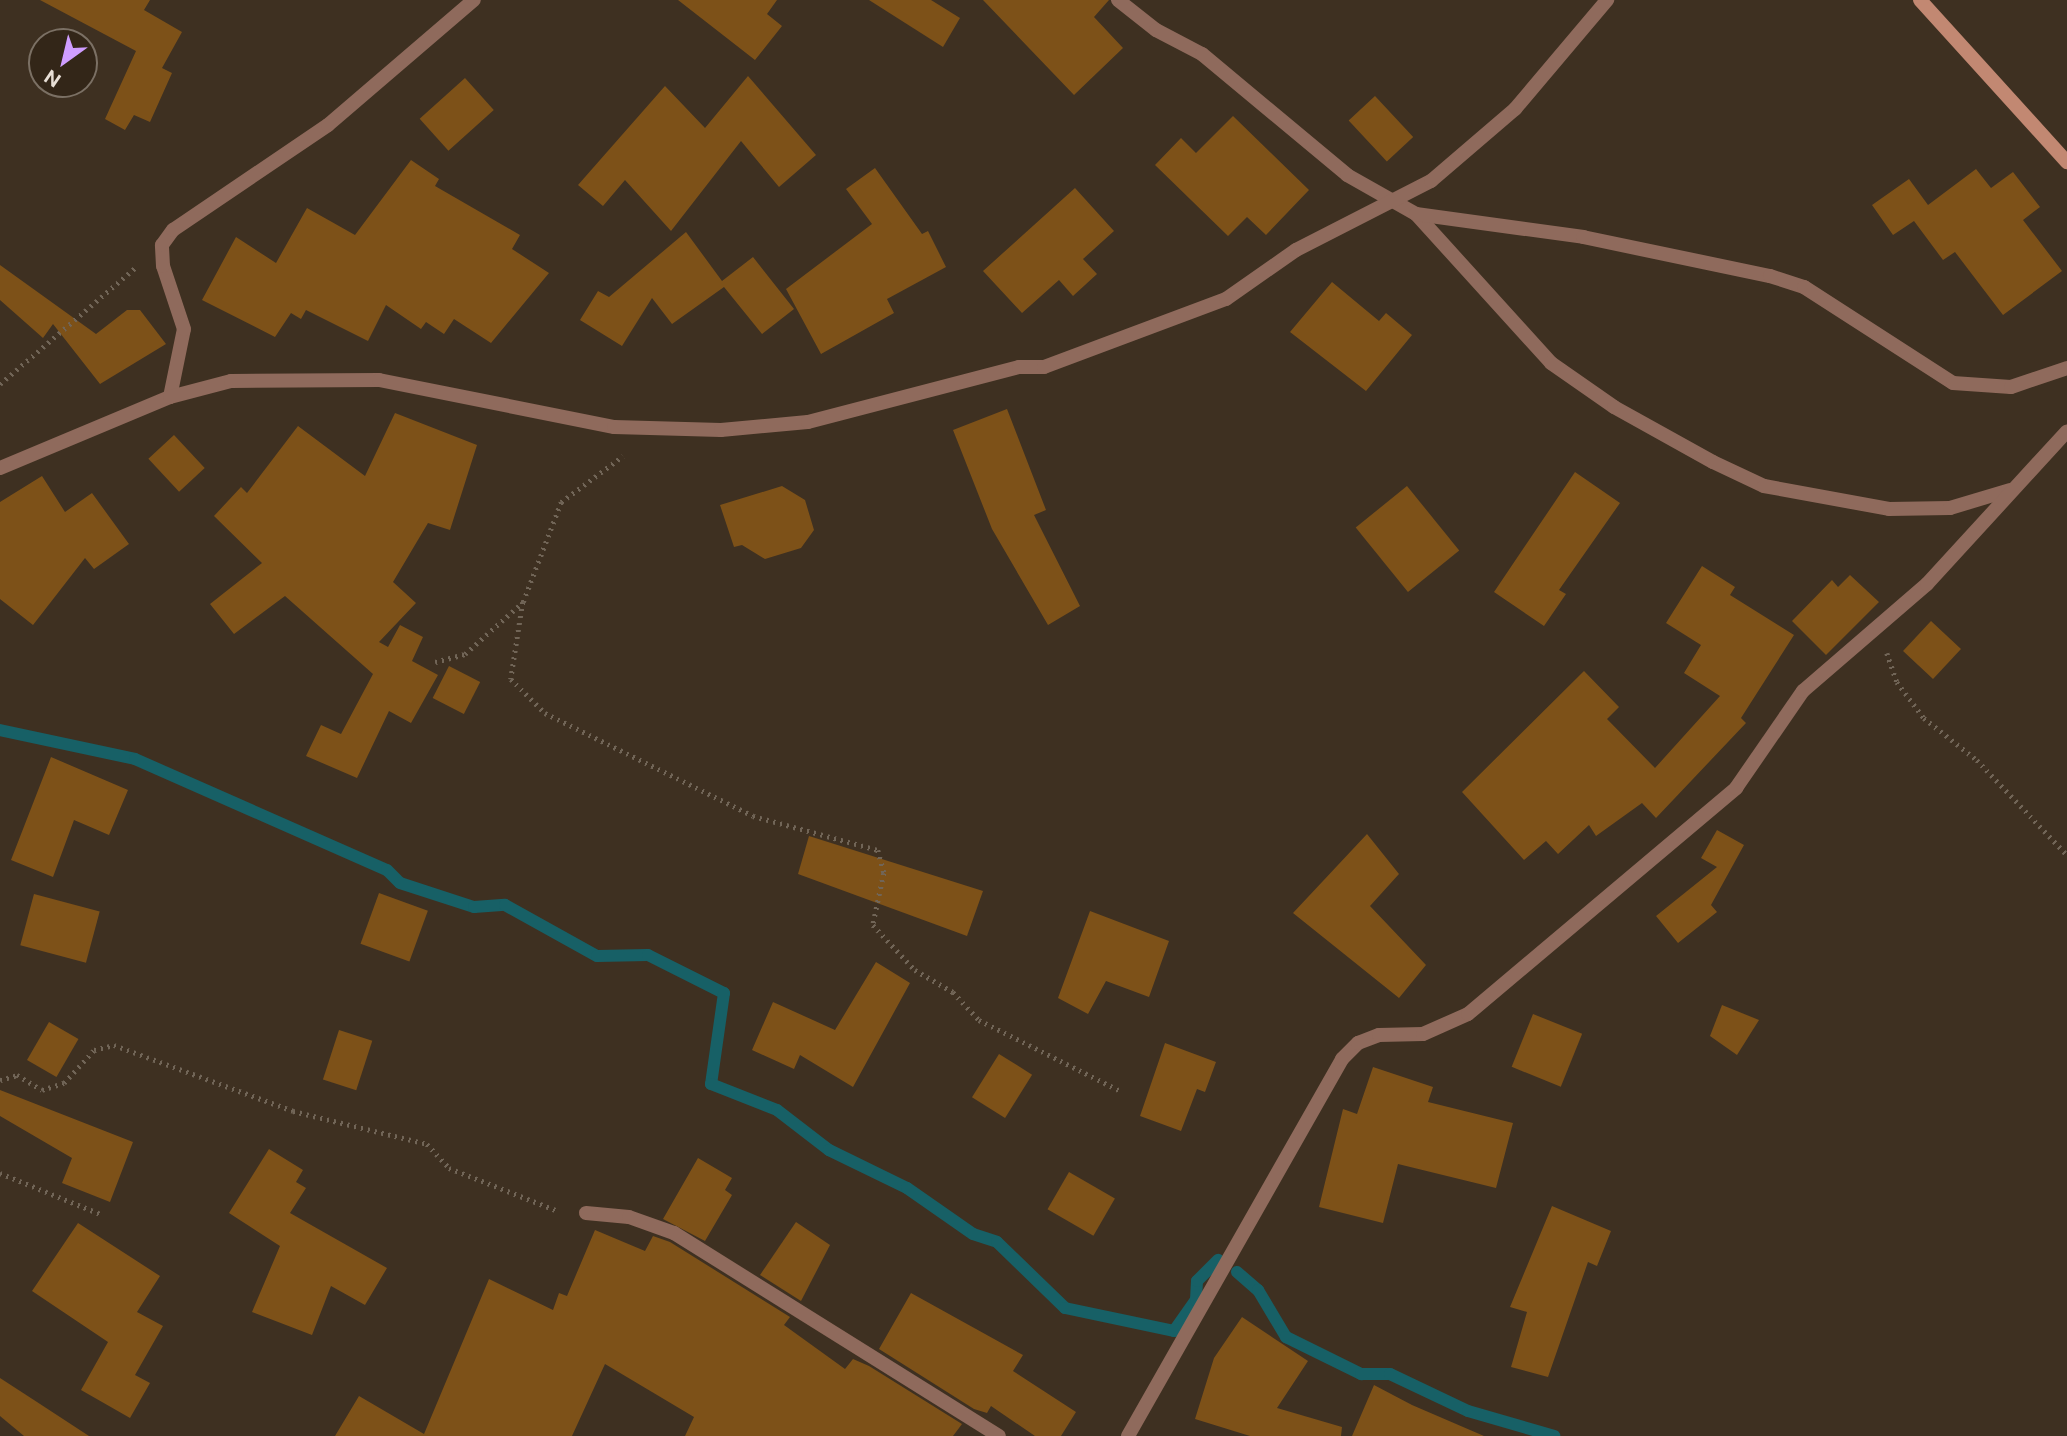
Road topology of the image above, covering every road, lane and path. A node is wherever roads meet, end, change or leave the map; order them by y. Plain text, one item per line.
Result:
1 (474, 0) edge
2 (1118, 0) edge
3 (1607, 0) edge
4 (1920, 0) edge
5 (2067, 162) edge
6 (1387, 199) junction
7 (1416, 214) junction
8 (162, 245) junction
9 (2067, 368) edge
10 (0, 384) edge
11 (170, 397) junction
12 (2067, 431) edge
13 (627, 454) dead end
14 (0, 467) edge
15 (2011, 490) junction
16 (523, 601) junction
17 (1883, 621) junction
18 (435, 662) dead end
19 (2067, 855) edge
20 (0, 1080) edge
21 (1121, 1091) dead end
22 (0, 1173) edge
23 (586, 1213) joint
24 (103, 1215) dead end
25 (999, 1436) edge
26 (1128, 1436) edge

1 - 8 street
2 - 6 street
3 - 6 street
4 - 5 street
6 - 7 street
6 - 11 street
7 - 9 street
7 - 15 street
8 - 10 path
8 - 11 street
11 - 14 street
12 - 15 street
13 - 16 path
15 - 17 street
16 - 18 path
16 - 21 path
17 - 19 path
17 - 26 street
20 - 23 path
22 - 24 path
23 - 25 street

